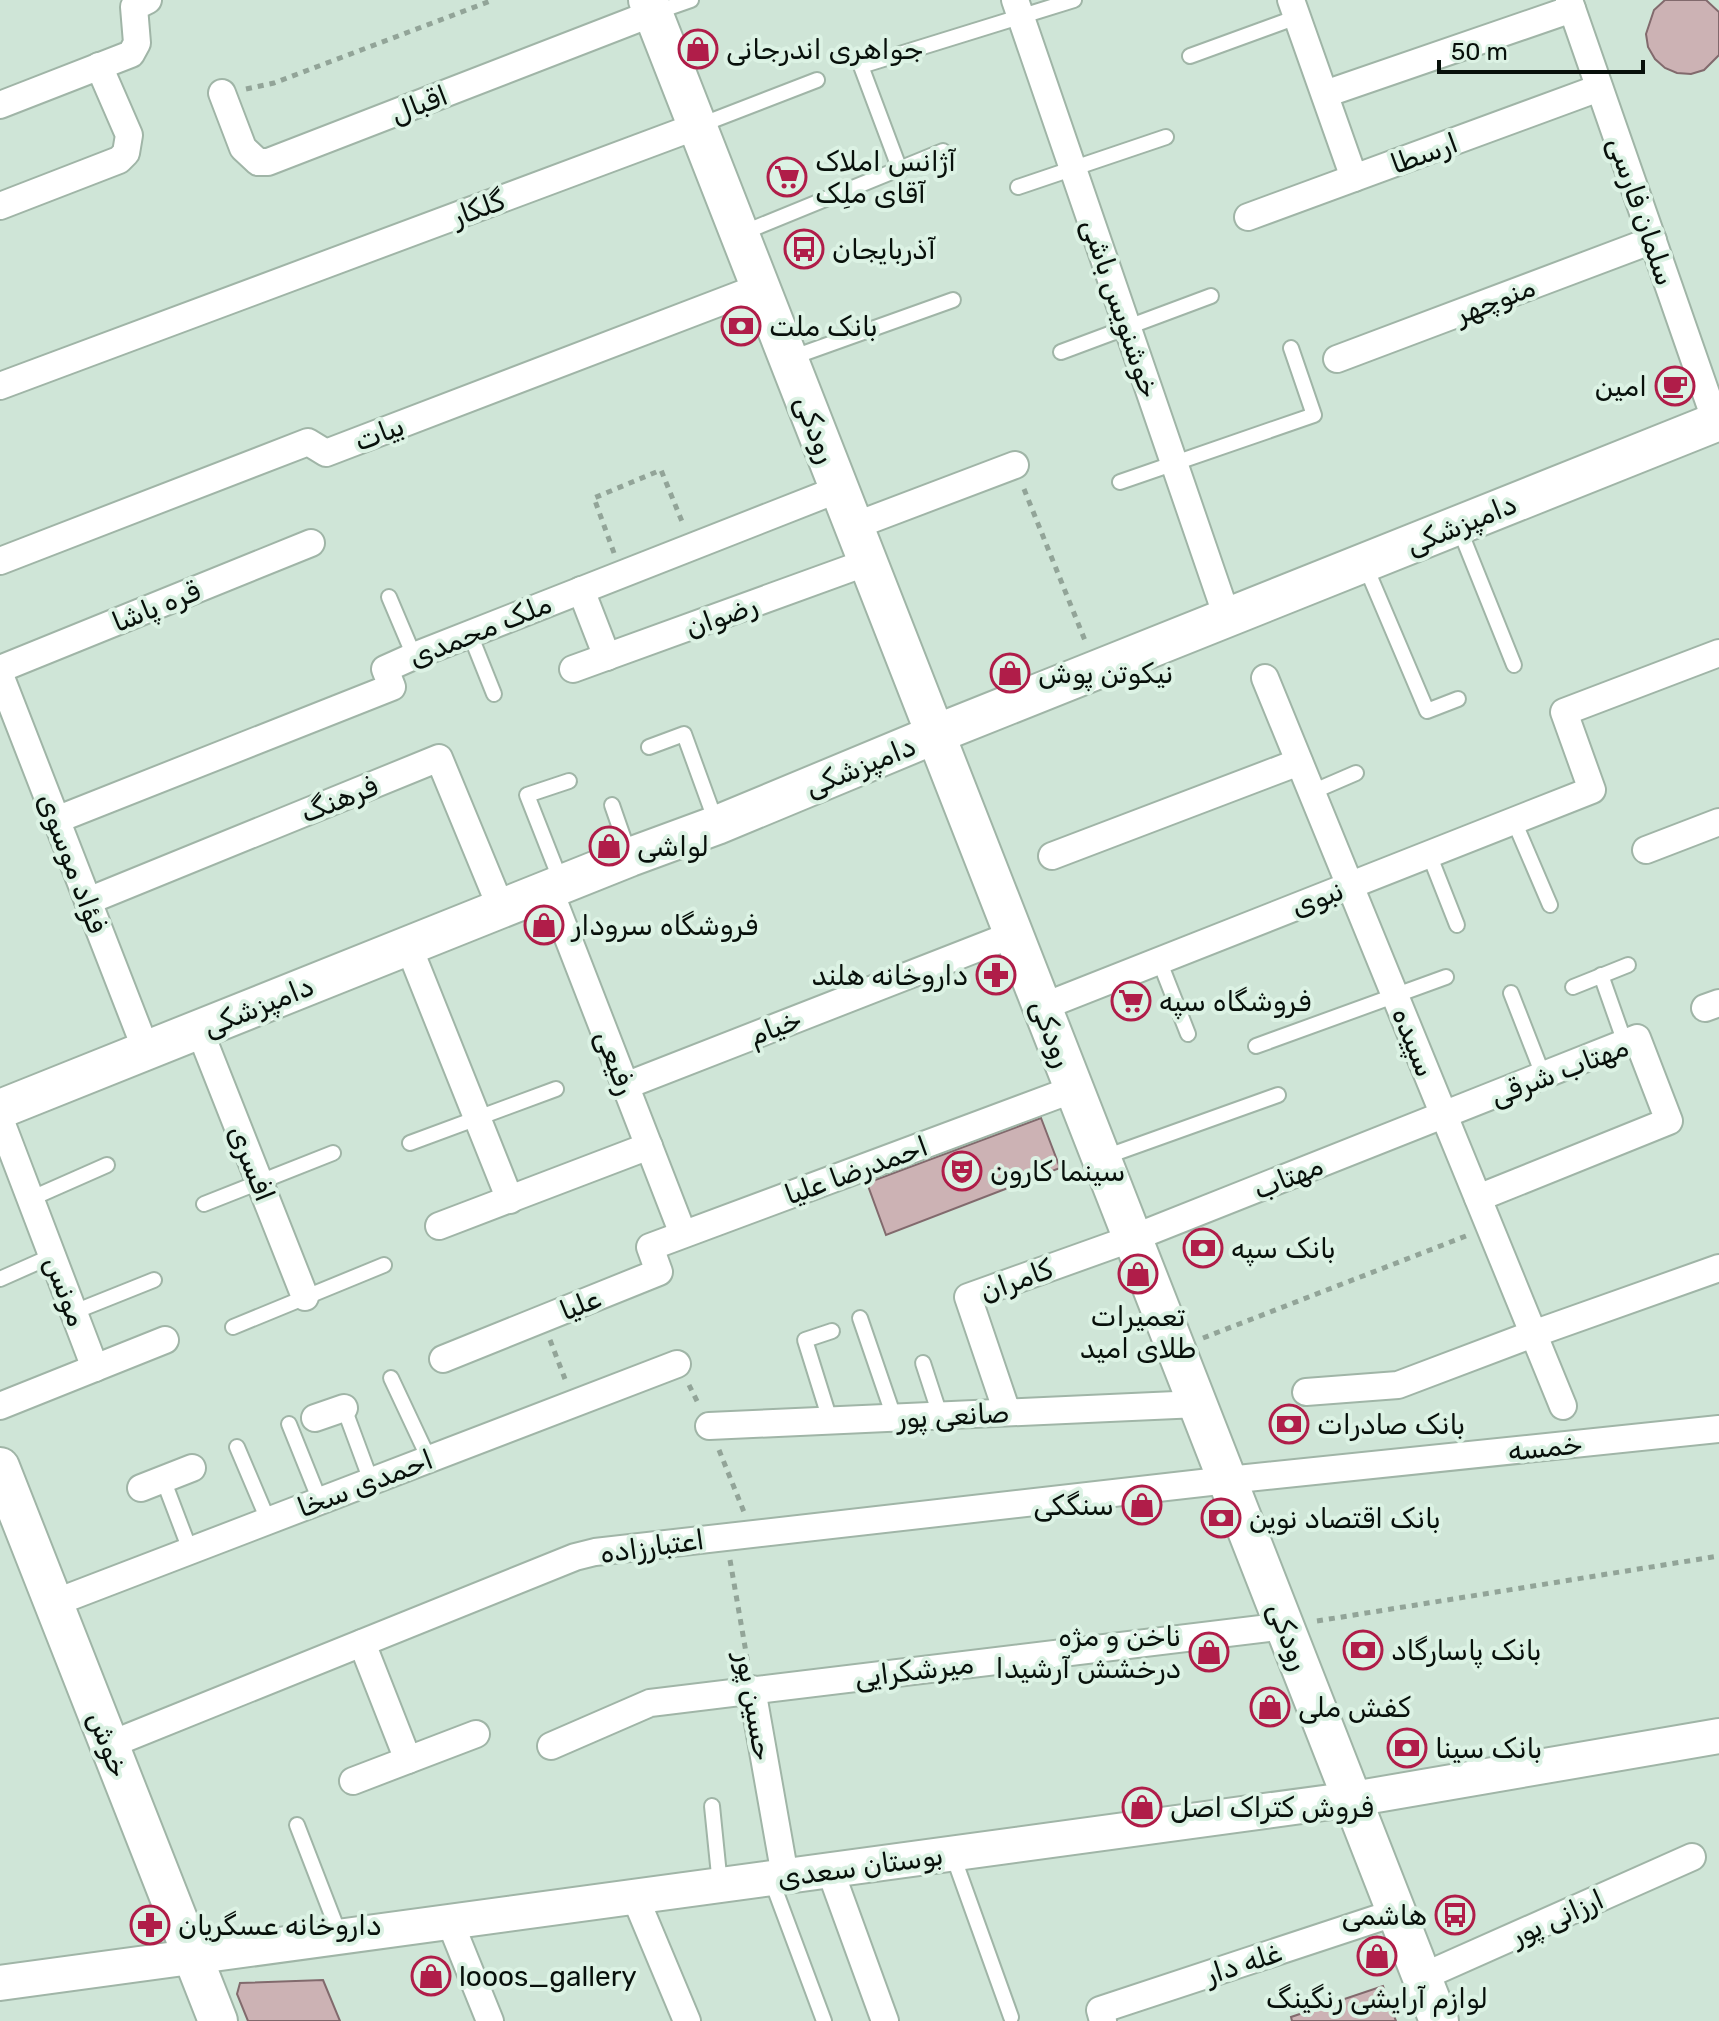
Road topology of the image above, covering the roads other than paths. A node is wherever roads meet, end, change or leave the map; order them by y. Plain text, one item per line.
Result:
1 (148, 0) edge
2 (691, 0) edge
3 (1074, 0) edge
4 (1571, 4) edge
5 (650, 6) edge
6 (1017, 8) edge
7 (1294, 9) edge
8 (1190, 56) dead end
9 (99, 66) junction
10 (817, 80) dead end
11 (1599, 88) junction
12 (222, 93) road end
13 (1325, 94) junction
14 (0, 105) edge
15 (697, 126) junction
16 (1166, 137) dead end
17 (943, 151) dead end
18 (1072, 167) junction
19 (900, 170) junction
20 (1354, 178) junction
21 (1018, 187) dead end
22 (0, 206) edge
23 (1248, 217) dead end
24 (740, 234) junction
25 (1653, 240) junction
26 (760, 287) junction
27 (1211, 296) dead end
28 (953, 300) dead end
29 (1127, 327) junction
30 (1291, 348) dead end
31 (1061, 352) dead end
32 (788, 359) junction
33 (1337, 359) dead end
34 (0, 386) edge
35 (1717, 421) edge
36 (1175, 463) junction
37 (1015, 465) road end
38 (1120, 482) dead end
39 (839, 489) junction
40 (1458, 525) junction
41 (854, 526) junction
42 (311, 543) dead end
43 (0, 561) edge
44 (868, 562) junction
45 (1364, 563) junction
46 (581, 590) junction
47 (389, 597) dead end
48 (1227, 617) junction
49 (470, 634) junction
50 (1719, 653) edge
51 (414, 656) junction
52 (607, 657) junction
53 (1514, 665) dead end
54 (0, 669) edge
55 (573, 669) dead end
56 (0, 675) edge
57 (1265, 678) dead end
58 (494, 694) dead end
59 (1458, 699) dead end
60 (936, 734) junction
61 (649, 747) dead end
62 (1299, 762) junction
63 (1356, 773) dead end
64 (569, 781) dead end
65 (1312, 792) junction
66 (612, 805) dead end
67 (56, 820) junction
68 (1514, 821) junction
69 (1719, 822) edge
70 (717, 825) junction
71 (1646, 850) dead end
72 (1429, 854) junction
73 (1052, 856) dead end
74 (630, 857) junction
75 (1350, 885) junction
76 (555, 887) junction
77 (88, 901) junction
78 (1550, 905) dead end
79 (501, 908) junction
80 (1457, 925) dead end
81 (1014, 934) junction
82 (408, 945) junction
83 (1159, 960) junction
84 (1628, 965) dead end
85 (1601, 975) junction
86 (1446, 977) dead end
87 (1573, 987) dead end
88 (1511, 993) dead end
89 (1395, 996) junction
90 (1042, 1007) junction
91 (199, 1029) junction
92 (1188, 1034) dead end
93 (1625, 1043) junction
94 (1256, 1046) dead end
95 (146, 1050) junction
96 (1543, 1075) junction
97 (625, 1086) junction
98 (556, 1089) dead end
99 (1074, 1089) junction
100 (1278, 1095) dead end
101 (0, 1109) edge
102 (1443, 1115) junction
103 (477, 1117) junction
104 (0, 1119) edge
105 (410, 1143) dead end
106 (649, 1146) junction
107 (333, 1153) dead end
108 (1102, 1159) junction
109 (107, 1165) dead end
110 (259, 1181) junction
111 (1478, 1198) junction
112 (30, 1199) junction
113 (510, 1200) junction
114 (204, 1204) dead end
115 (439, 1226) dead end
116 (683, 1234) junction
117 (1133, 1238) junction
118 (52, 1256) junction
119 (384, 1265) dead end
120 (1719, 1268) edge
121 (0, 1279) edge
122 (154, 1280) dead end
123 (305, 1297) junction
124 (74, 1312) junction
125 (860, 1318) dead end
126 (233, 1327) dead end
127 (832, 1331) dead end
128 (1533, 1334) junction
129 (165, 1340) dead end
130 (443, 1359) dead end
131 (923, 1363) dead end
132 (677, 1364) dead end
133 (95, 1368) junction
134 (391, 1378) dead end
135 (1306, 1392) dead end
136 (1198, 1404) junction
137 (0, 1406) edge
138 (1563, 1406) dead end
139 (344, 1408) joint
140 (1007, 1412) junction
141 (940, 1415) junction
142 (894, 1417) junction
143 (315, 1418) dead end
144 (830, 1420) junction
145 (289, 1424) dead end
146 (709, 1426) dead end
147 (1719, 1429) edge
148 (237, 1447) dead end
149 (429, 1459) junction
150 (192, 1468) dead end
151 (1, 1475) edge
152 (1228, 1480) junction
153 (371, 1481) junction
154 (152, 1484) joint
155 (320, 1501) junction
156 (268, 1520) junction
157 (190, 1550) junction
158 (54, 1603) junction
159 (1285, 1626) junction
160 (362, 1643) junction
161 (752, 1689) junction
162 (476, 1734) dead end
163 (1719, 1736) edge
164 (109, 1745) junction
165 (551, 1746) dead end
166 (408, 1760) junction
167 (353, 1781) dead end
168 (1353, 1799) junction
169 (712, 1806) dead end
170 (297, 1825) dead end
171 (952, 1853) junction
172 (1692, 1857) dead end
173 (830, 1870) junction
174 (778, 1877) junction
175 (720, 1885) junction
176 (635, 1897) junction
177 (1397, 1912) junction
178 (450, 1922) junction
179 (340, 1936) junction
180 (192, 1957) junction
181 (1422, 1977) junction
182 (0, 1983) edge
183 (1011, 2017) dead end
184 (218, 2021) edge
185 (490, 2021) edge
186 (687, 2021) edge
187 (824, 2021) edge
188 (885, 2021) edge
189 (1103, 2021) edge
190 (1439, 2021) edge

1 - 9 street
2 - 5 lane
3 - 6 lane
4 - 11 street, سلمان فارسی
4 - 13 street
5 - 12 street, اقبال
5 - 15 main road, رودکی
6 - 18 street, خوشنویس باشی
6 - 19 lane
7 - 8 lane
7 - 13 street
9 - 14 street
9 - 22 street
10 - 15 lane
11 - 20 street, ارسطا
11 - 25 street, سلمان فارسی
13 - 20 street
15 - 24 main road, رودکی
15 - 34 street, گلکار
16 - 18 lane
17 - 19 lane
18 - 21 lane
18 - 29 street, خوشنویس باشی
19 - 24 lane
20 - 23 street, ارسطا
24 - 26 main road, رودکی
25 - 33 street, منوچهر
25 - 35 street, سلمان فارسی
26 - 32 main road, رودکی
26 - 43 street, بیات
27 - 29 lane
28 - 32 lane
29 - 31 lane
29 - 36 street, خوشنویس باشی
30 - 36 lane
32 - 39 main road, رودکی
35 - 40 main road, دامپزشکی
36 - 38 lane
36 - 48 street, خوشنویس باشی
37 - 41 street
39 - 41 main road, رودکی
39 - 46 street, ملک محمدی
40 - 45 main road, دامپزشکی
40 - 53 lane
41 - 44 main road, رودکی
42 - 54 street, قره پاشا
44 - 52 street, رضوان
44 - 60 main road, رودکی
45 - 48 main road, دامپزشکی
45 - 59 lane
46 - 49 street, ملک محمدی
46 - 52 street
47 - 51 lane
48 - 60 main road, دامپزشکی
49 - 51 street, ملک محمدی
49 - 58 lane
50 - 68 street, نبوی
51 - 67 street, ملک محمدی
52 - 55 street, رضوان
56 - 67 street, فؤاد موسوی
57 - 62 street, سپیده
60 - 70 main road, دامپزشکی
60 - 81 main road, رودکی
61 - 70 lane
62 - 65 street, سپیده
62 - 73 street
63 - 65 lane
64 - 76 lane
65 - 75 street, سپیده
66 - 74 lane
67 - 77 street, فؤاد موسوی
68 - 72 street, نبوی
68 - 78 lane
69 - 71 street
70 - 74 main road, دامپزشکی
72 - 75 street, نبوی
72 - 80 lane
74 - 76 main road, دامپزشکی
75 - 83 street, نبوی
75 - 89 street, سپیده
76 - 79 main road, دامپزشکی
76 - 97 street, رفیعی
77 - 79 street, فرهنگ
77 - 95 street, فؤاد موسوی
79 - 82 main road, دامپزشکی
81 - 90 main road, رودکی
81 - 97 street, خیام
82 - 91 main road, دامپزشکی
82 - 103 street
83 - 90 street, نبوی
83 - 92 lane
84 - 85 lane
85 - 87 lane
85 - 93 lane
86 - 89 lane
88 - 96 lane
89 - 94 lane
89 - 102 street, سپیده
90 - 99 main road, رودکی
91 - 95 main road, دامپزشکی
91 - 110 street, افسری
93 - 96 street, مهتاب شرقی
93 - 111 street, مهتاب شرقی
95 - 101 main road, دامپزشکی
96 - 102 street, مهتاب شرقی
97 - 106 street, رفیعی
98 - 103 lane
99 - 108 main road, رودکی
99 - 116 street, احمدرضا علیا
100 - 108 lane
102 - 111 street, سپیده
102 - 117 street, مهتاب
103 - 105 lane
103 - 113 street
104 - 112 street, مونس
106 - 113 street
106 - 116 street, رفیعی
107 - 110 lane
108 - 117 main road, رودکی
109 - 112 lane
110 - 114 lane
110 - 123 street, افسری
111 - 128 street, سپیده
112 - 118 street, مونس
113 - 115 street
116 - 130 street, علیا
117 - 136 main road, رودکی
117 - 140 street, کامران
118 - 121 lane
118 - 124 street, مونس
119 - 123 lane
120 - 128 street
122 - 124 lane
123 - 126 lane
124 - 133 street, مونس
125 - 142 lane
127 - 144 lane
128 - 135 street
128 - 138 street, سپیده
129 - 133 street
131 - 141 lane
132 - 149 street, احمدی سخا
133 - 137 street
134 - 149 lane
136 - 140 street, صانعی پور
136 - 152 main road, رودکی
139 - 143 street
139 - 153 lane
140 - 141 street, صانعی پور
141 - 142 street, صانعی پور
142 - 144 street, صانعی پور
144 - 146 street, صانعی پور
145 - 155 lane
147 - 152 street, خمسه
148 - 156 lane
149 - 153 street, احمدی سخا
150 - 154 street
151 - 158 main road, خوش
152 - 159 main road, رودکی
152 - 160 street, اعتبارزاده
153 - 155 street, احمدی سخا
154 - 157 lane
155 - 156 street, احمدی سخا
156 - 157 street, احمدی سخا
157 - 158 street, احمدی سخا
158 - 164 main road, خوش
159 - 161 street, میرشکرایی
159 - 168 main road, رودکی
160 - 164 street, اعتبارزاده
160 - 166 street
161 - 165 street, میرشکرایی
161 - 174 street, حسین پور
162 - 166 street
163 - 168 street, بوستان سعدی
164 - 180 main road, خوش
166 - 167 street
168 - 171 street, بوستان سعدی
168 - 177 main road, رودکی
169 - 175 lane
170 - 179 lane
171 - 173 street, بوستان سعدی
171 - 183 lane
172 - 181 street, ارزانی پور
173 - 174 street, بوستان سعدی
173 - 188 street
174 - 175 street, بوستان سعدی
174 - 187 lane
175 - 176 street, بوستان سعدی
176 - 178 street, بوستان سعدی
176 - 186 street
177 - 181 main road, رودکی
177 - 189 street, غله دار
178 - 179 street, بوستان سعدی
178 - 185 street
179 - 180 street, بوستان سعدی
180 - 182 street, بوستان سعدی
180 - 184 main road, خوش
181 - 190 main road, رودکی

